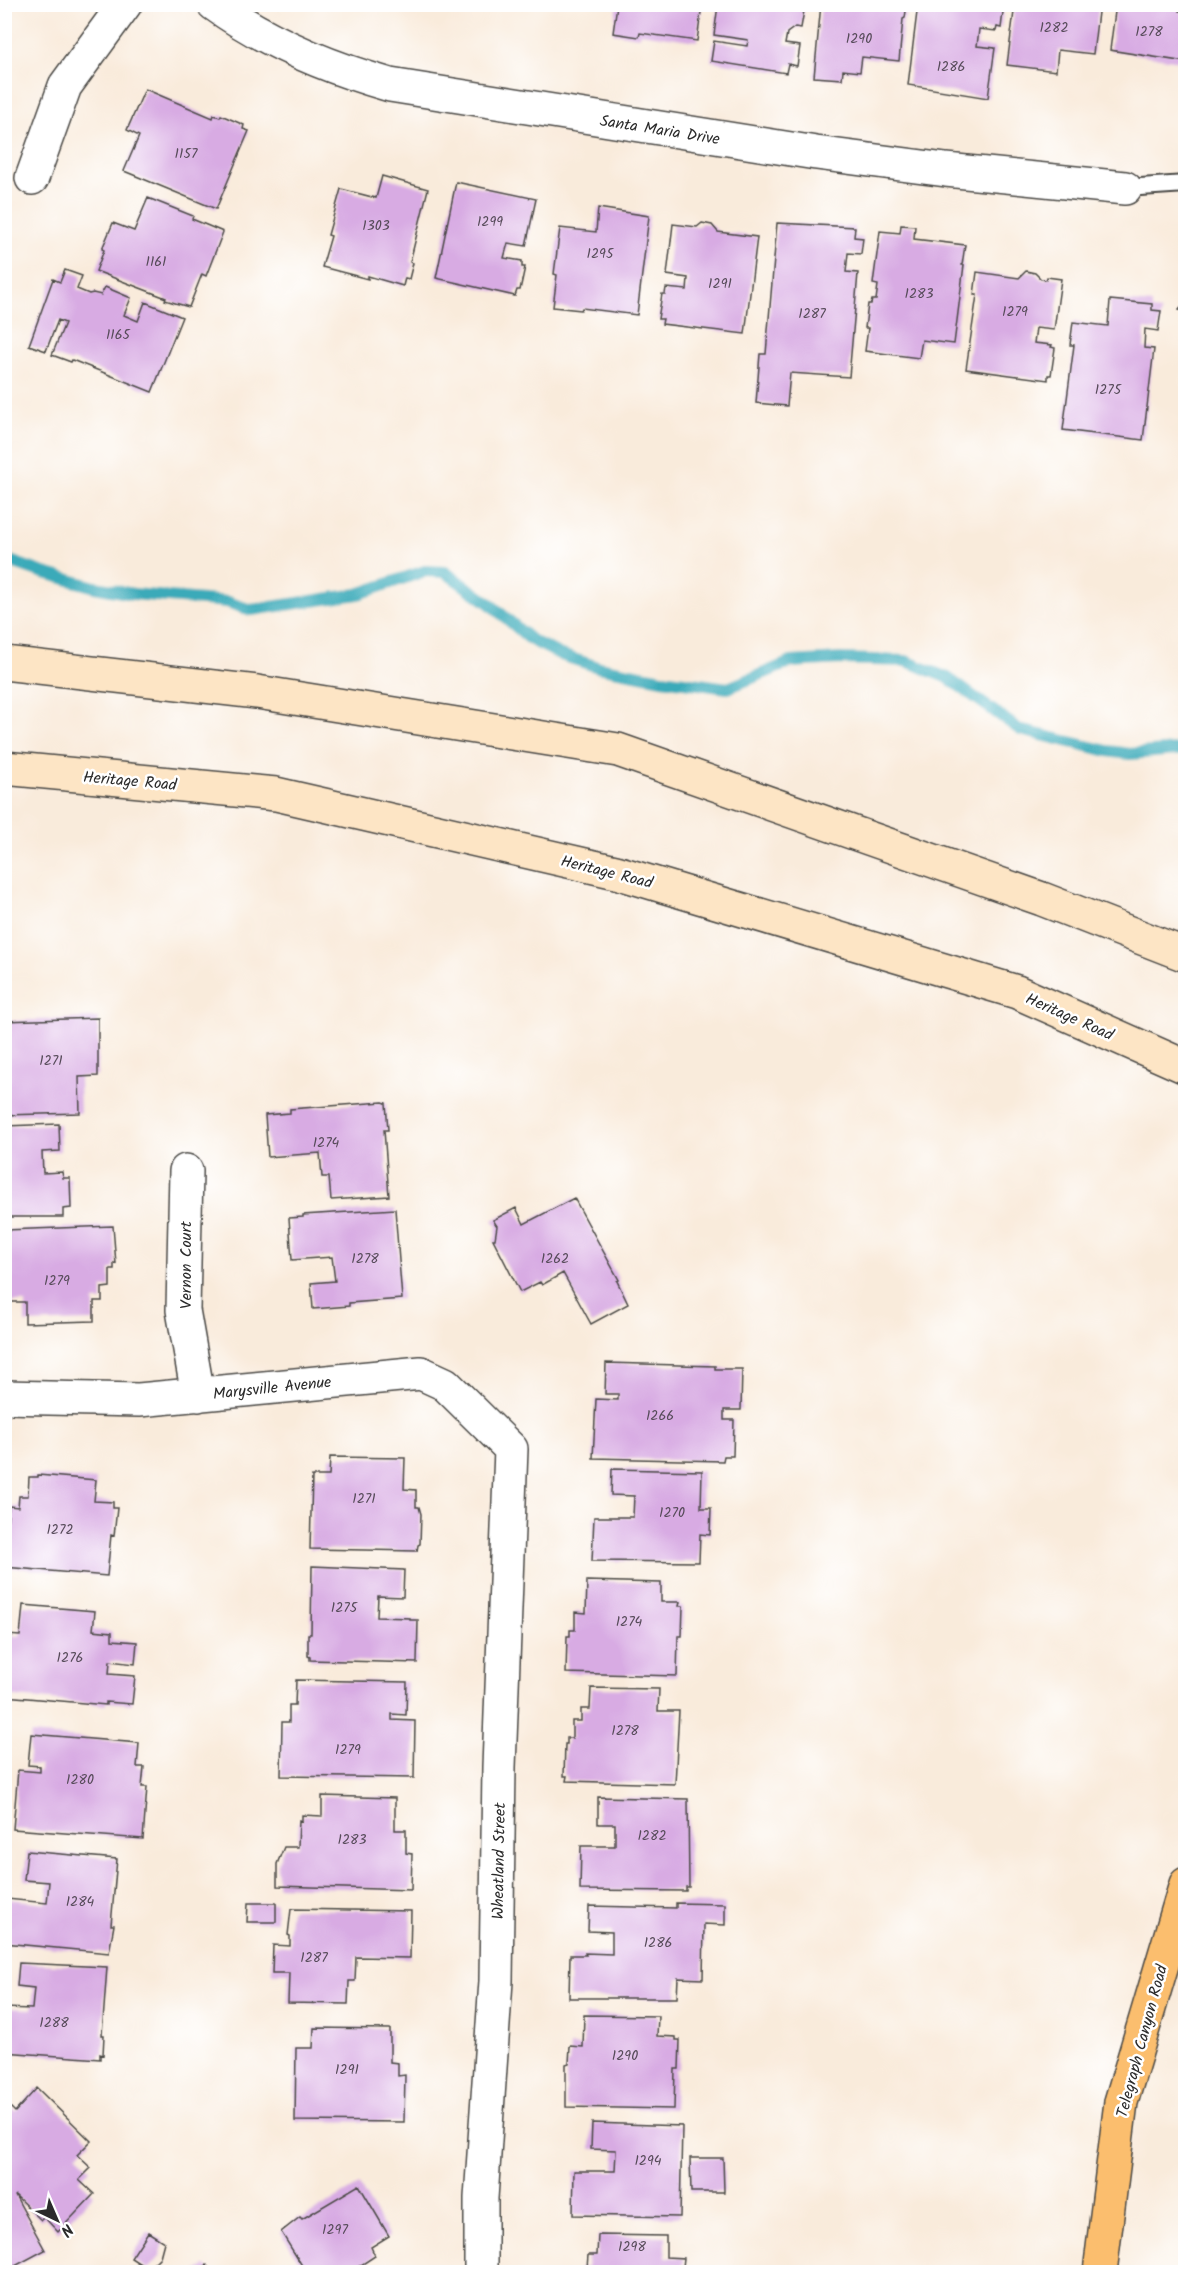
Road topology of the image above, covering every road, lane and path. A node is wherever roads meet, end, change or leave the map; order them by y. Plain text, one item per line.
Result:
1 (125, 4) edge
2 (214, 4) edge
3 (33, 178) dead end
4 (1185, 184) edge
5 (1125, 188) joint
6 (4, 663) edge
7 (4, 768) edge
8 (1185, 955) edge
9 (1185, 1067) edge
10 (186, 1171) dead end
11 (198, 1395) junction
12 (4, 1397) edge
13 (511, 1449) joint
14 (1185, 1884) edge
15 (480, 2272) edge
16 (1100, 2272) edge

1 - 3 street
2 - 5 street, Santa Maria Drive
4 - 5 lane
6 - 8 main road
7 - 9 main road, Heritage Road
10 - 11 street, Vernon Court
11 - 12 street, Marysville Avenue
11 - 13 street, Marysville Avenue
13 - 15 street, Wheatland Street
14 - 16 main road, Telegraph Canyon Road

